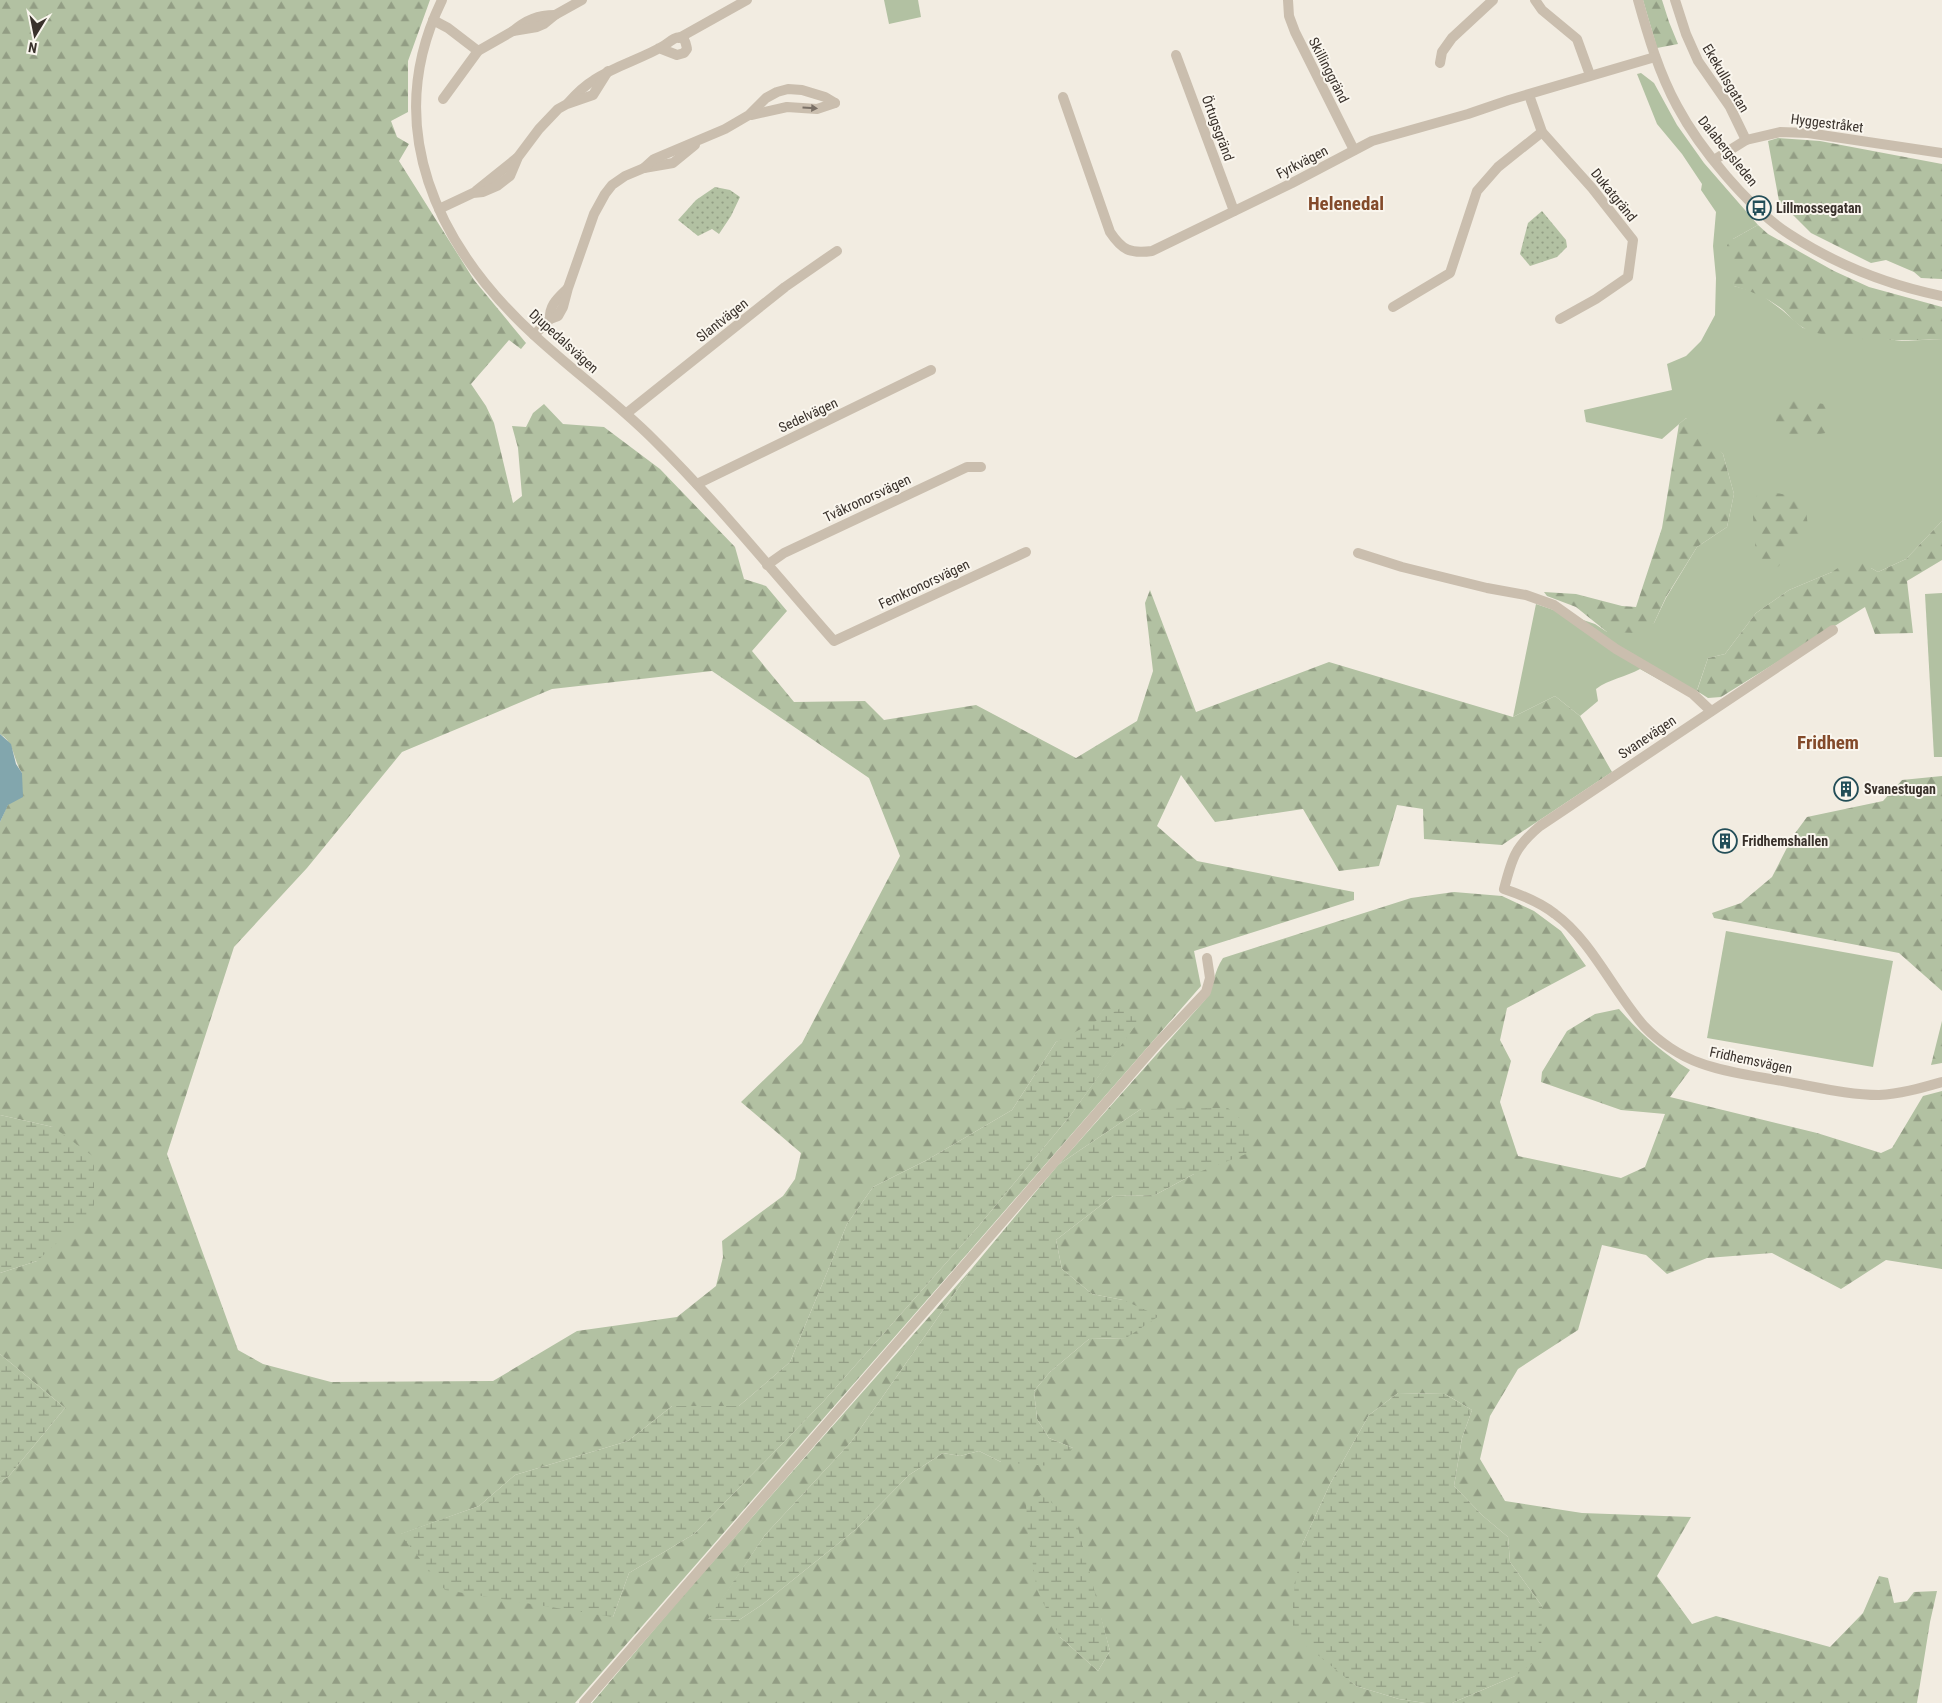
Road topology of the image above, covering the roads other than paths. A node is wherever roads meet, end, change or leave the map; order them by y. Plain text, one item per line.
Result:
1 (442, 0) edge
2 (582, 0) edge
3 (747, 0) edge
4 (1288, 0) edge
5 (1492, 0) edge
6 (1534, 0) edge
7 (1638, 0) edge
8 (1675, 0) edge
9 (433, 20) junction
10 (679, 38) junction
11 (659, 48) junction
12 (478, 51) junction
13 (1176, 55) dead end
14 (1655, 57) junction
15 (1440, 64) dead end
16 (1590, 75) junction
17 (783, 90) junction
18 (1529, 95) junction
19 (1063, 97) dead end
20 (443, 99) dead end
21 (787, 107) junction
22 (749, 115) junction
23 (1542, 132) junction
24 (1746, 140) junction
25 (1354, 150) junction
26 (1942, 153) edge
27 (1714, 160) junction
28 (439, 208) junction
29 (1234, 211) junction
30 (836, 251) dead end
31 (1942, 296) edge
32 (1393, 307) dead end
33 (1560, 319) dead end
34 (534, 335) junction
35 (931, 370) dead end
36 (627, 413) junction
37 (981, 467) dead end
38 (697, 484) junction
39 (1026, 552) dead end
40 (1358, 553) dead end
41 (767, 565) junction
42 (1833, 630) dead end
43 (834, 641) joint
44 (1711, 712) junction
45 (1504, 889) joint
46 (1207, 958) dead end
47 (1942, 1082) edge
48 (584, 1703) edge

1 - 9 street, Djupedalsvägen
2 - 12 street
3 - 10 street
4 - 25 street, Skillinggränd
5 - 15 street
6 - 16 street
7 - 14 street, Dalabergsleden
8 - 24 street, Ekekullsgatan
9 - 12 street
9 - 28 street, Djupedalsvägen
10 - 11 street
10 - 11 street
11 - 28 street
12 - 20 street
13 - 29 street, Örtugsgränd
14 - 16 street, Fyrkvägen
14 - 27 street, Dalabergsleden
16 - 18 street, Fyrkvägen
17 - 21 street
21 -> 17 street
17 - 22 street
18 - 23 street, Dukatgränd
18 - 25 street, Fyrkvägen
19 - 29 street, Fyrkvägen
21 - 22 street
22 - 34 street
23 - 32 street
23 - 33 street, Dukatgränd
24 - 26 street, Hyggestråket
24 - 27 street, Hyggestråket
25 - 29 street, Fyrkvägen
27 - 31 street, Dalabergsleden
28 - 34 street, Djupedalsvägen
30 - 36 street, Slantvägen
34 - 36 street, Djupedalsvägen
35 - 38 street, Sedelvägen
36 - 38 street, Djupedalsvägen
37 - 41 street, Tvåkronorsvägen
38 - 41 street, Djupedalsvägen
39 - 43 street, Femkronorsvägen
40 - 44 street
41 - 43 street, Djupedalsvägen
42 - 44 street, Svanevägen
44 - 45 street, Svanevägen
45 - 47 street, Fridhemsvägen
46 - 48 street

